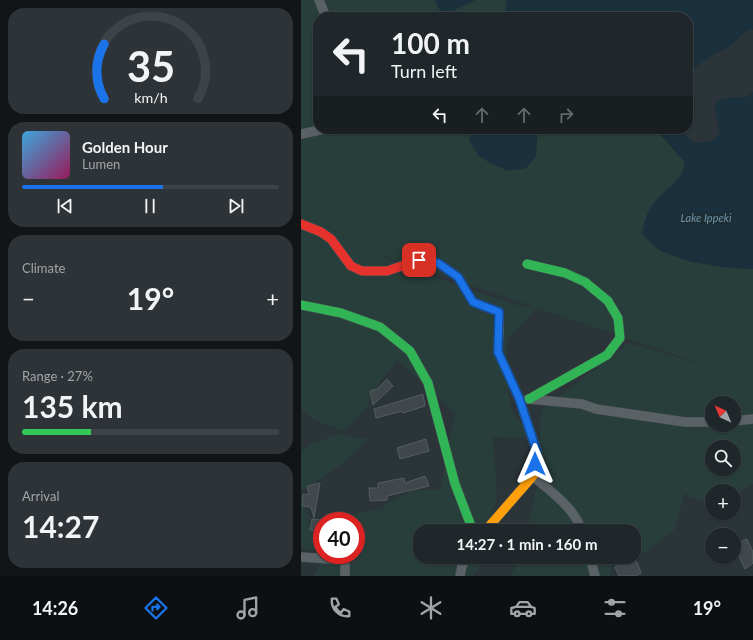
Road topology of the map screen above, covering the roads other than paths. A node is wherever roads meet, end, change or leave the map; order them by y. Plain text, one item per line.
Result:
1 (319, 0) edge
2 (325, 12) edge
3 (313, 131) edge
4 (301, 134) edge
5 (301, 224) edge
6 (527, 264) dead end
7 (301, 305) edge
8 (519, 398) junction
9 (529, 399) junction
10 (753, 419) edge
11 (741, 420) edge
12 (705, 422) edge
13 (533, 476) junction
14 (470, 524) edge
15 (491, 524) edge
16 (578, 524) edge
17 (301, 557) edge
18 (463, 564) edge
19 (592, 564) edge
20 (345, 576) edge
21 (460, 576) edge
22 (595, 576) edge

1 - 2 street
3 - 4 street
5 - 8 street
6 - 9 street
7 - 14 street
8 - 9 street
8 - 13 street
9 - 12 street
10 - 11 street
13 - 15 street
13 - 16 street
17 - 20 street
18 - 21 street
19 - 22 street

